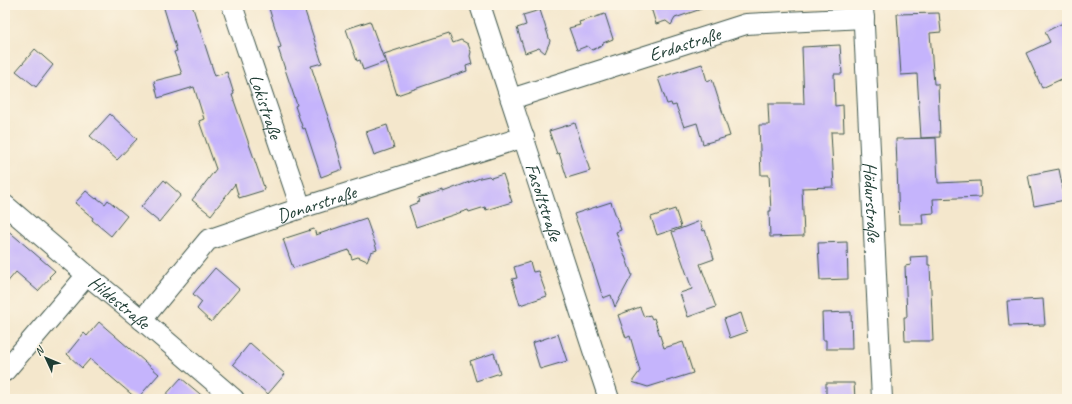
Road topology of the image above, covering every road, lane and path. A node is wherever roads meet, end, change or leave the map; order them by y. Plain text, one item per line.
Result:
1 (232, 5) edge
2 (480, 5) edge
3 (864, 12) edge
4 (511, 99) junction
5 (524, 137) junction
6 (5, 206) edge
7 (301, 208) junction
8 (87, 275) junction
9 (142, 320) junction
10 (5, 371) edge
11 (234, 399) edge
12 (609, 399) edge
13 (882, 399) edge

1 - 7 street, Lokistraße
2 - 4 street, Fasoltstraße
3 - 4 street, Erdastraße
3 - 13 street, Hödurstraße
4 - 5 street, Fasoltstraße
5 - 7 street, Donarstraße
5 - 12 street, Fasoltstraße
6 - 8 street, Hildestraße
7 - 9 street, Donarstraße
8 - 9 street, Hildestraße
8 - 10 street
9 - 11 street, Hildestraße

